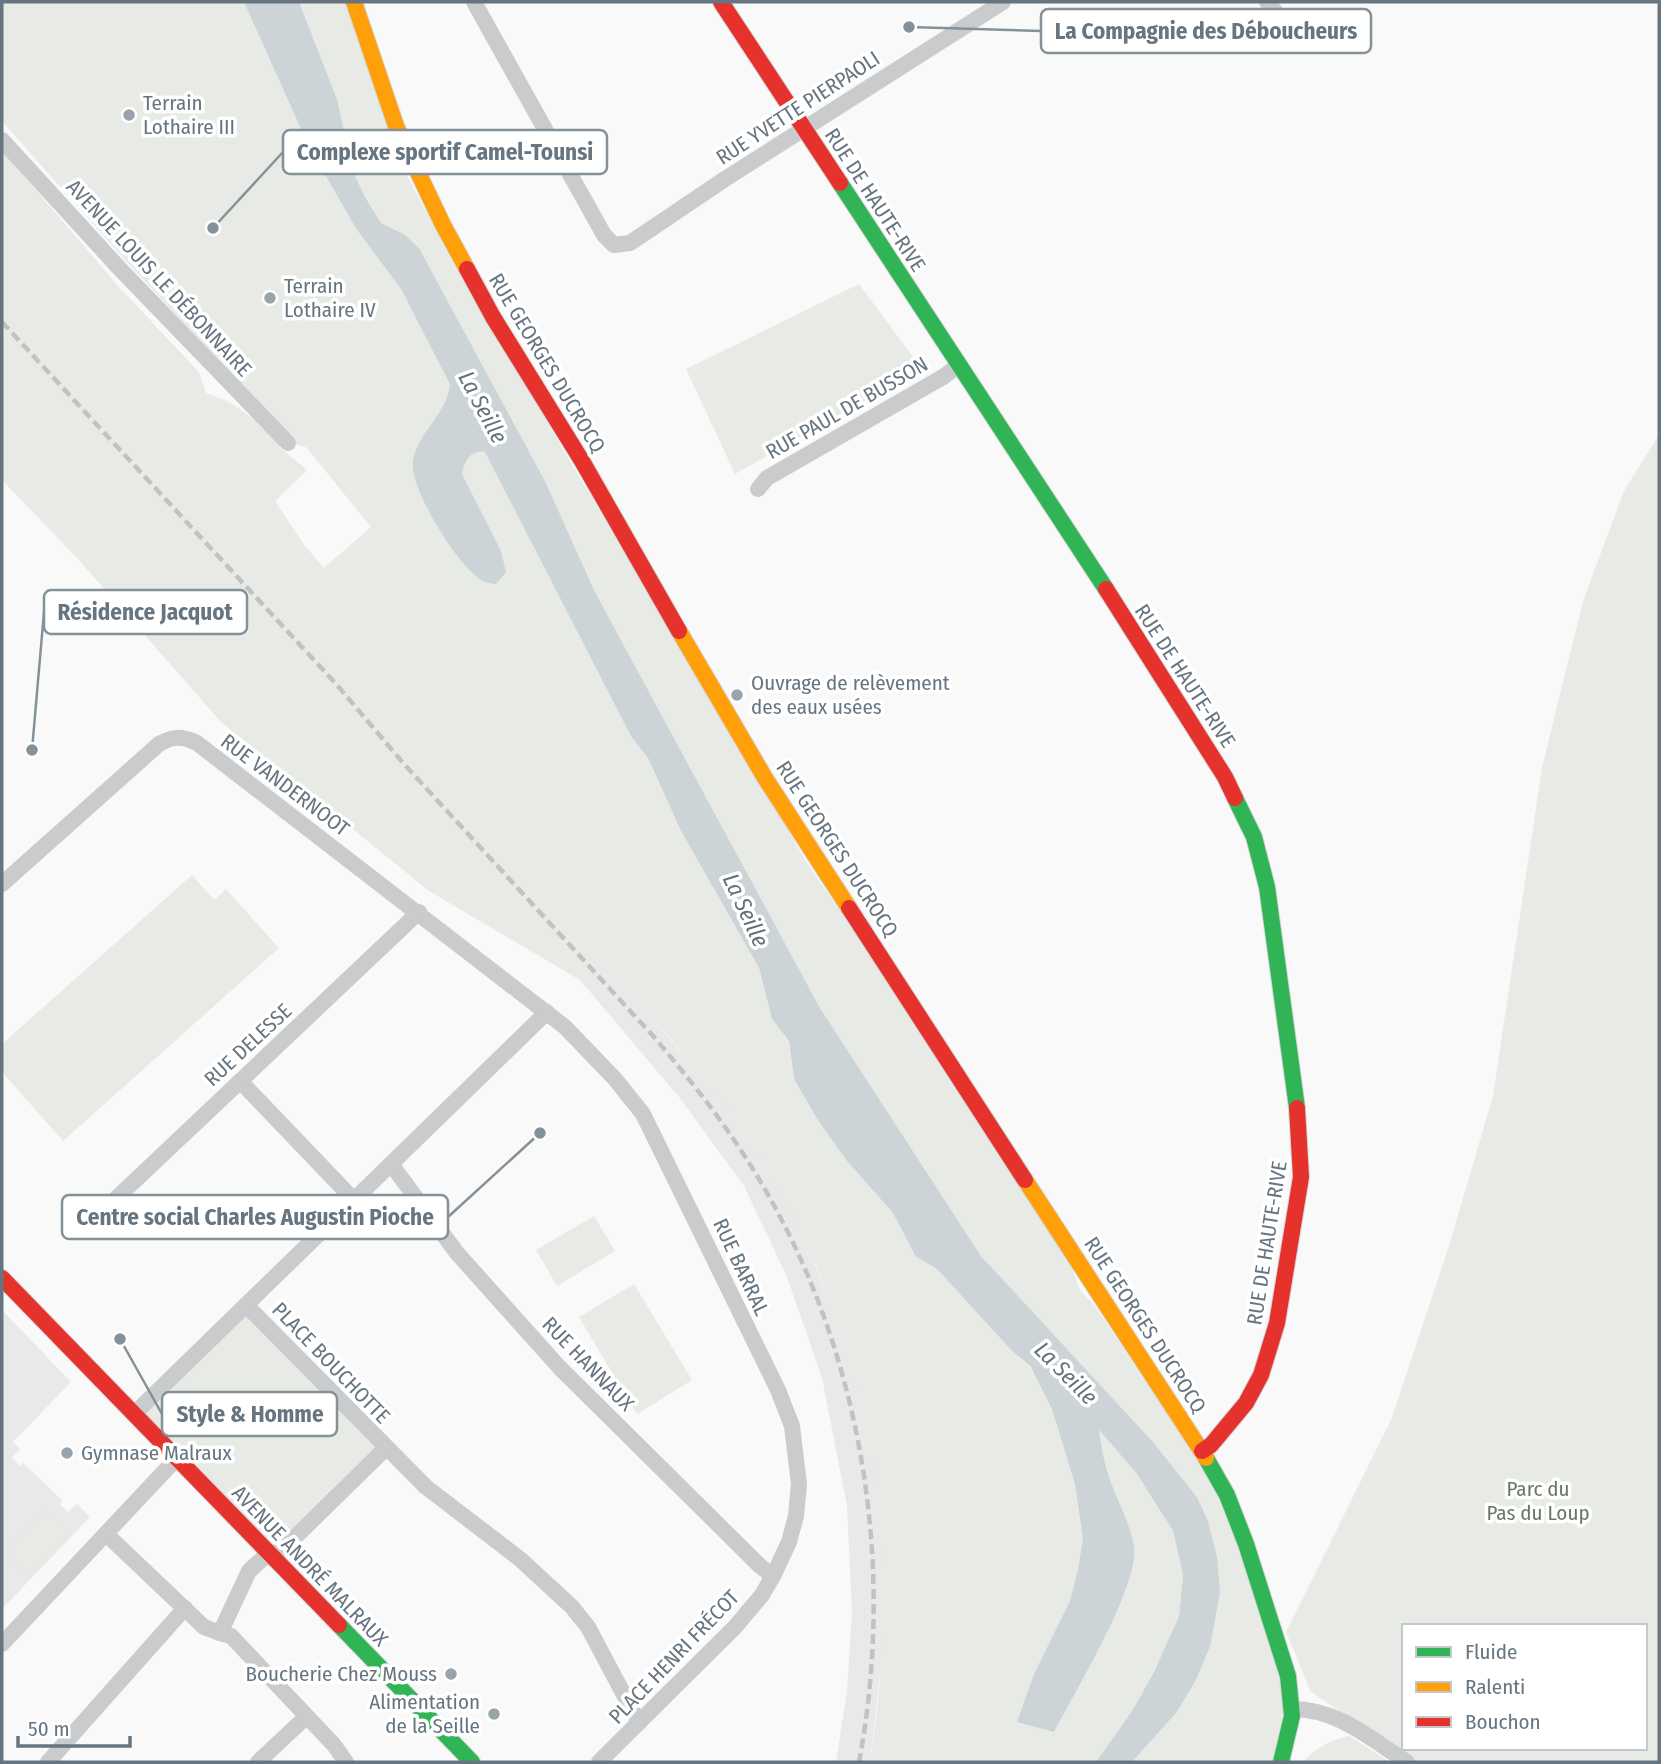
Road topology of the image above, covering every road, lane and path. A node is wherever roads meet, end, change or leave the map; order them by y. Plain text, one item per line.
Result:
1 (354, 2) edge
2 (474, 2) edge
3 (721, 2) edge
4 (1003, 2) edge
5 (1267, 2) edge
6 (1280, 17) dead end
7 (803, 129) junction
8 (2, 139) edge
9 (959, 365) junction
10 (288, 443) dead end
11 (758, 489) dead end
12 (2, 884) edge
13 (419, 912) junction
14 (547, 1012) junction
15 (240, 1081) junction
16 (391, 1164) junction
17 (354, 1200) junction
18 (106, 1208) dead end
19 (2, 1278) edge
20 (246, 1305) junction
21 (134, 1415) junction
22 (386, 1448) junction
23 (1202, 1451) junction
24 (177, 1458) junction
25 (106, 1534) junction
26 (270, 1554) junction
27 (773, 1576) junction
28 (185, 1608) junction
29 (220, 1633) junction
30 (2, 1644) edge
31 (1292, 1709) junction
32 (306, 1717) junction
33 (639, 1723) junction
34 (48, 1762) edge
35 (258, 1762) edge
36 (346, 1762) edge
37 (472, 1762) edge
38 (599, 1762) edge
39 (1281, 1762) edge
40 (1407, 1762) edge

1 - 23 street, RUE GEORGES DUCROCQ
2 - 7 street, RUE YVETTE PIERPAOLI
3 - 7 street, RUE DE HAUTE-RIVE
4 - 7 street, RUE YVETTE PIERPAOLI
5 - 6 street
7 - 9 street, RUE DE HAUTE-RIVE
8 - 10 street, AVENUE LOUIS LE DÉBONNAIRE
9 - 11 street, RUE PAUL DE BUSSON
9 - 23 street, RUE DE HAUTE-RIVE
12 - 13 street, RUE VANDERNOOT
13 - 14 street, RUE VANDERNOOT
13 - 15 street, RUE DELESSE
14 - 16 street
14 - 27 street, RUE BARRAL
15 - 17 street
15 - 18 street, RUE DELESSE
16 - 17 street
16 - 27 street, RUE HANNAUX
17 - 20 street
19 - 21 street, AVENUE ANDRÉ MALRAUX
20 - 21 street, PLACE BOUCHOTTE
20 - 22 street, PLACE BOUCHOTTE
21 - 24 street, AVENUE ANDRÉ MALRAUX
22 - 26 street, PLACE BOUCHOTTE
22 - 33 street
23 - 31 street, RUE GEORGES DUCROCQ
24 - 25 street
24 - 26 street, AVENUE ANDRÉ MALRAUX
25 - 28 street
25 - 30 street
26 - 29 street, PLACE BOUCHOTTE
26 - 37 street, AVENUE ANDRÉ MALRAUX
27 - 33 street, PLACE HENRI FRÉCOT
28 - 29 street
28 - 34 street
29 - 32 street
31 - 39 street, RUE GEORGES DUCROCQ
31 - 40 street
32 - 35 street
32 - 36 street
33 - 38 street, PLACE HENRI FRÉCOT

